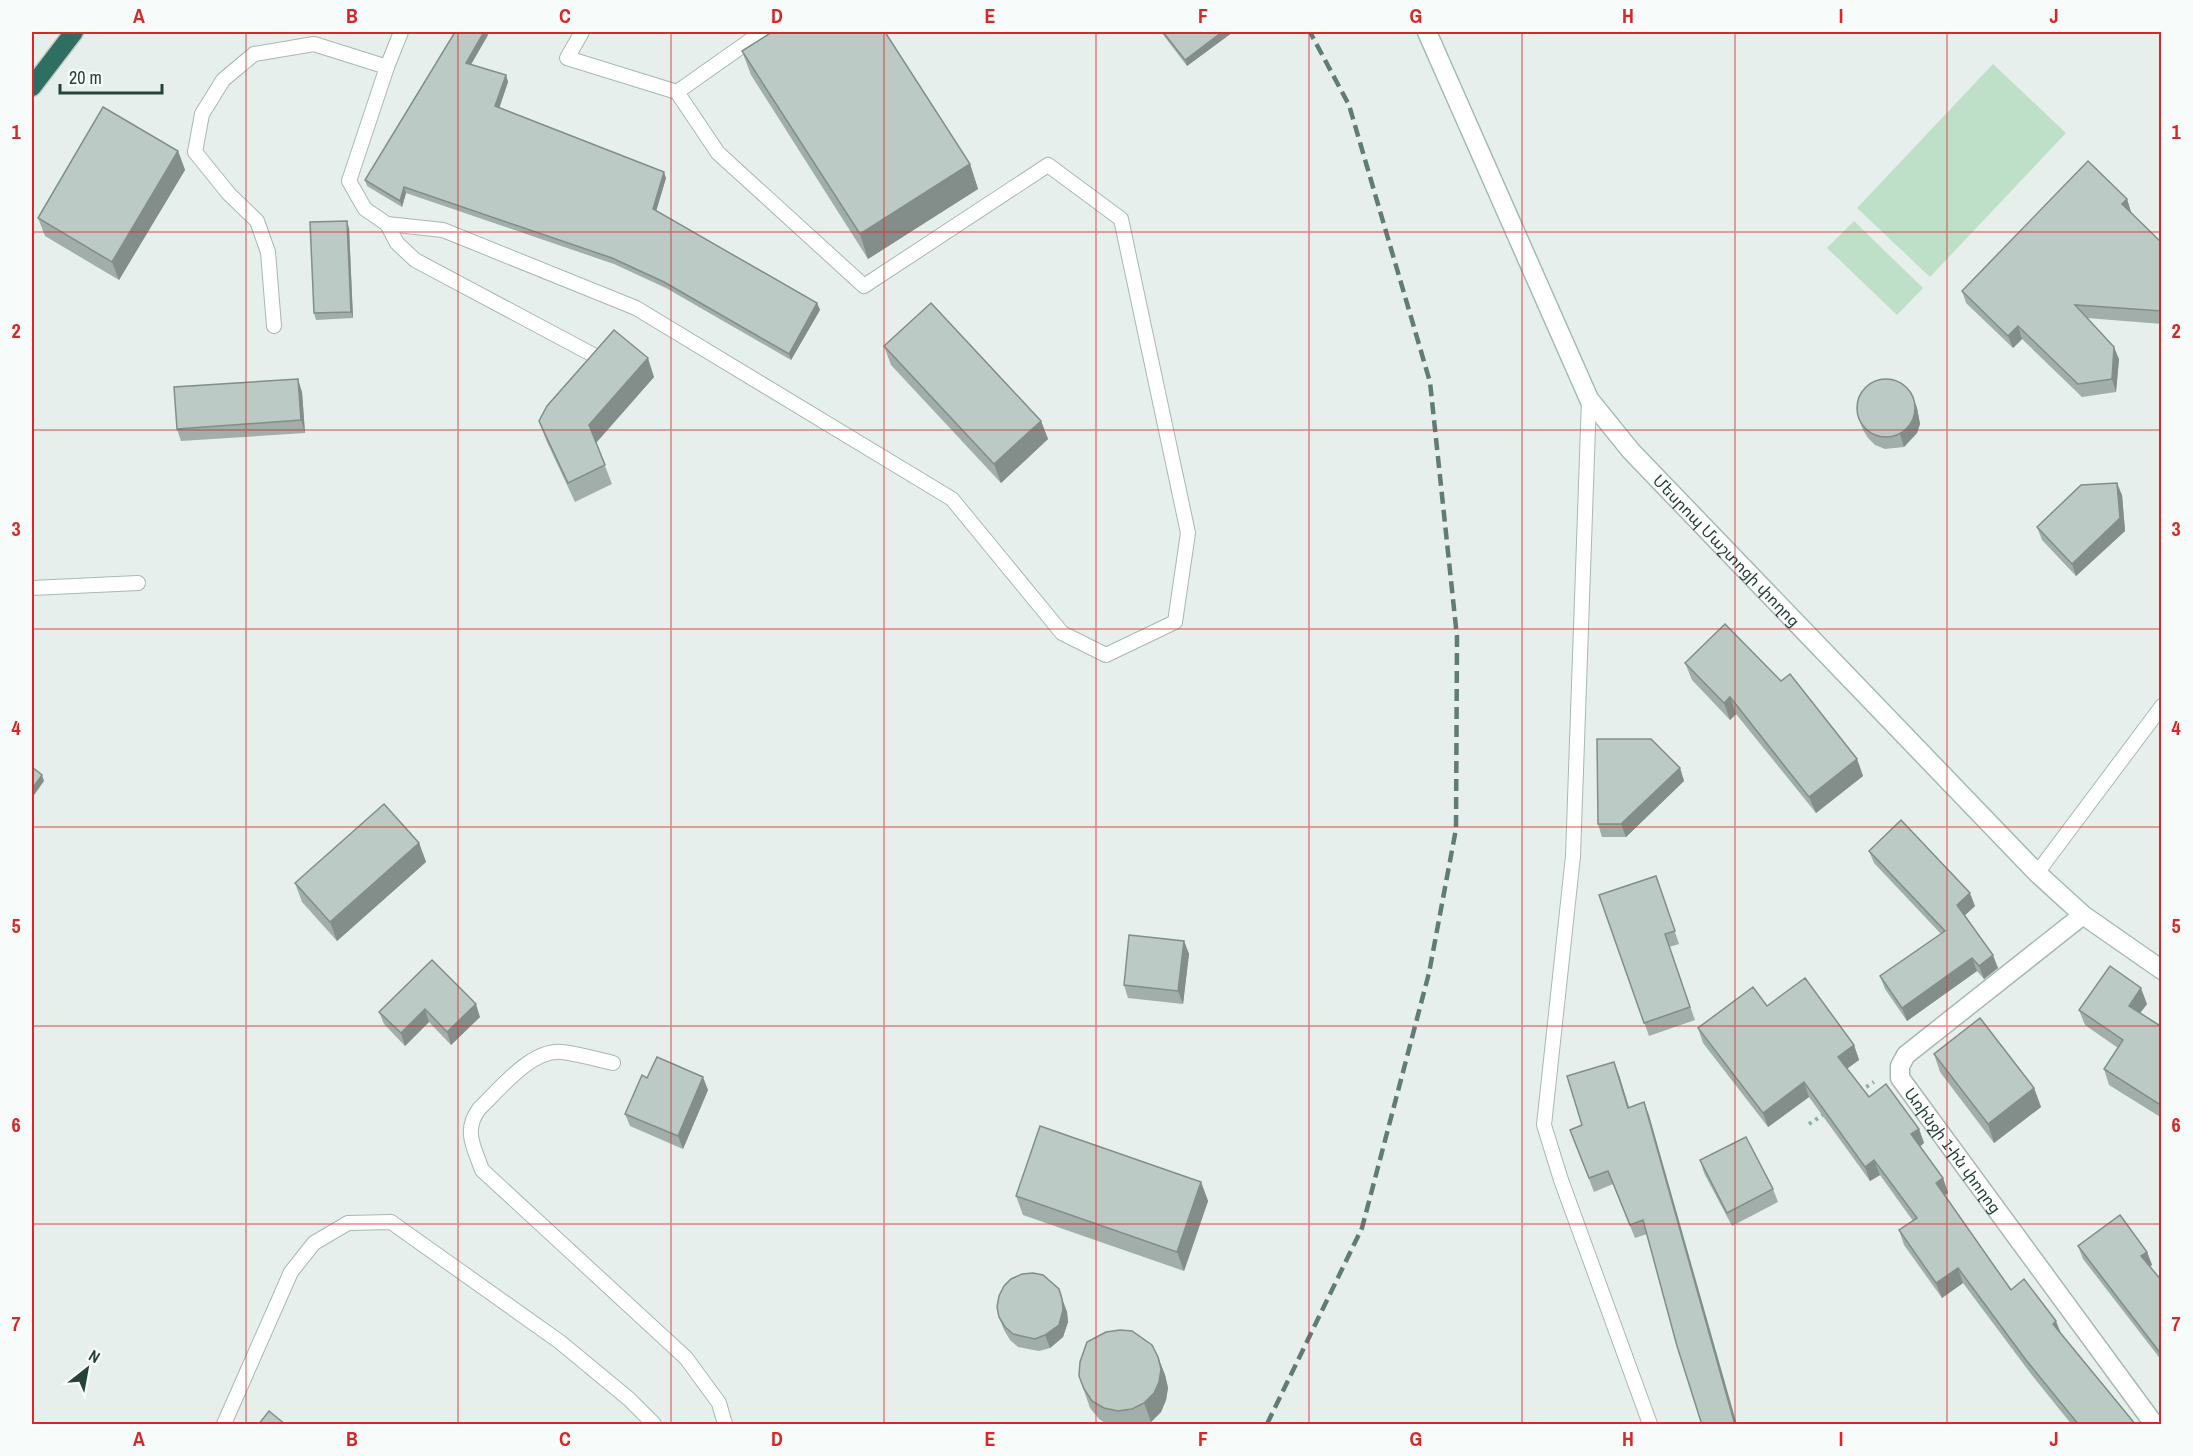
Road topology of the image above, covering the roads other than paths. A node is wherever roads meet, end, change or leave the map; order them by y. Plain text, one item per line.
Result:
1 (74, 32) edge
2 (401, 32) edge
3 (582, 32) edge
4 (762, 32) edge
5 (1427, 32) edge
6 (387, 67) junction
7 (32, 87) edge
8 (677, 92) junction
9 (387, 224) junction
10 (274, 326) dead end
11 (598, 358) edge
12 (1589, 399) junction
13 (138, 583) dead end
14 (32, 588) edge
15 (2162, 706) edge
16 (2037, 873) junction
17 (2083, 915) junction
18 (2162, 970) edge
19 (613, 1063) dead end
20 (224, 1425) edge
21 (654, 1425) edge
22 (725, 1425) edge
23 (1650, 1425) edge
24 (2154, 1425) edge

1 - 7 highway
2 - 6 lane
3 - 8 lane
4 - 8 lane
5 - 12 street, Մեսրոպ Մաշտոցի փողոց
6 - 9 lane
6 - 10 lane
8 - 9 lane
9 - 11 lane
12 - 16 street, Մեսրոպ Մաշտոցի փողոց
12 - 23 lane
13 - 14 lane
15 - 16 lane
16 - 17 street, Մեսրոպ Մաշտոցի փողոց
17 - 18 street, Մեսրոպ Մաշտոցի փողոց
17 - 24 street, Առինջի 1-ին փողոց
19 - 22 lane
20 - 21 lane

